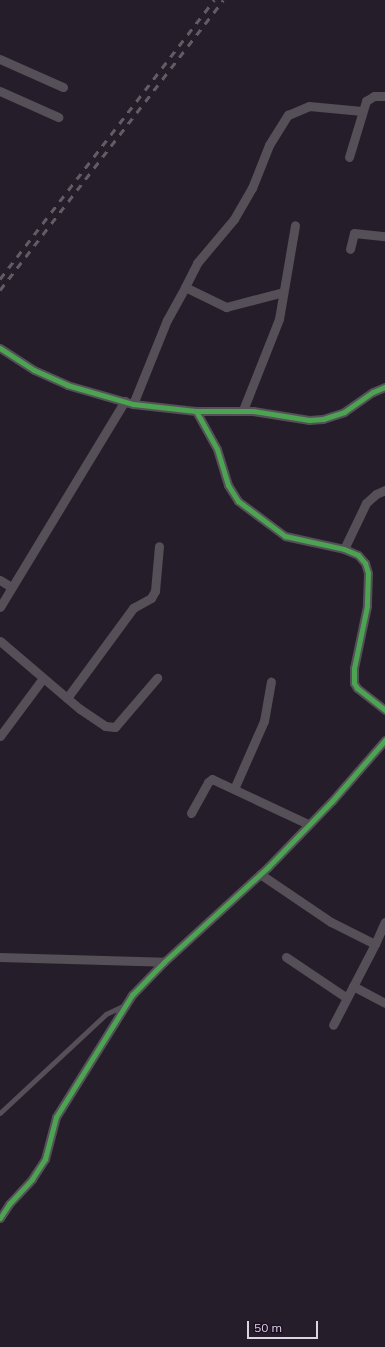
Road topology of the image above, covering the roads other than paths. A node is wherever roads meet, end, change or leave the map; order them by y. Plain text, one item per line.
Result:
1 (0, 58) edge
2 (63, 87) dead end
3 (0, 92) edge
4 (385, 96) edge
5 (362, 111) junction
6 (58, 117) dead end
7 (349, 157) dead end
8 (295, 225) dead end
9 (385, 236) edge
10 (350, 249) dead end
11 (185, 287) junction
12 (283, 292) junction
13 (0, 348) edge
14 (385, 388) edge
15 (129, 402) junction
16 (243, 410) junction
17 (196, 412) junction
18 (385, 490) edge
19 (159, 546) dead end
20 (344, 549) junction
21 (0, 580) edge
22 (11, 587) junction
23 (0, 607) edge
24 (0, 641) edge
25 (43, 678) junction
26 (157, 678) dead end
27 (271, 682) dead end
28 (67, 698) junction
29 (385, 710) edge
30 (0, 736) edge
31 (385, 740) edge
32 (234, 789) junction
33 (191, 813) dead end
34 (308, 824) junction
35 (260, 874) junction
36 (385, 922) edge
37 (375, 944) junction
38 (0, 957) edge
39 (286, 957) dead end
40 (164, 962) junction
41 (353, 986) junction
42 (347, 998) junction
43 (385, 1003) edge
44 (126, 1004) junction
45 (333, 1025) dead end
46 (0, 1113) edge
47 (0, 1218) edge

1 - 2 street
3 - 6 street
4 - 5 street
5 - 7 street
5 - 11 street
8 - 12 street
9 - 10 street
11 - 12 street
11 - 15 street
12 - 16 street
13 - 15 street
14 - 16 street
15 - 17 street
15 - 22 street
16 - 17 street
17 - 20 street
18 - 20 street
19 - 28 street
20 - 29 street
21 - 22 street
22 - 23 street
24 - 25 street
25 - 28 street
25 - 30 street
26 - 28 street
27 - 32 street
31 - 34 street
32 - 33 street
32 - 34 street
34 - 35 street
35 - 37 street
35 - 40 street
36 - 37 street
37 - 41 street
38 - 40 street
39 - 42 street
40 - 44 street
41 - 42 street
41 - 43 street
42 - 45 street
44 - 46 lane
44 - 47 street

